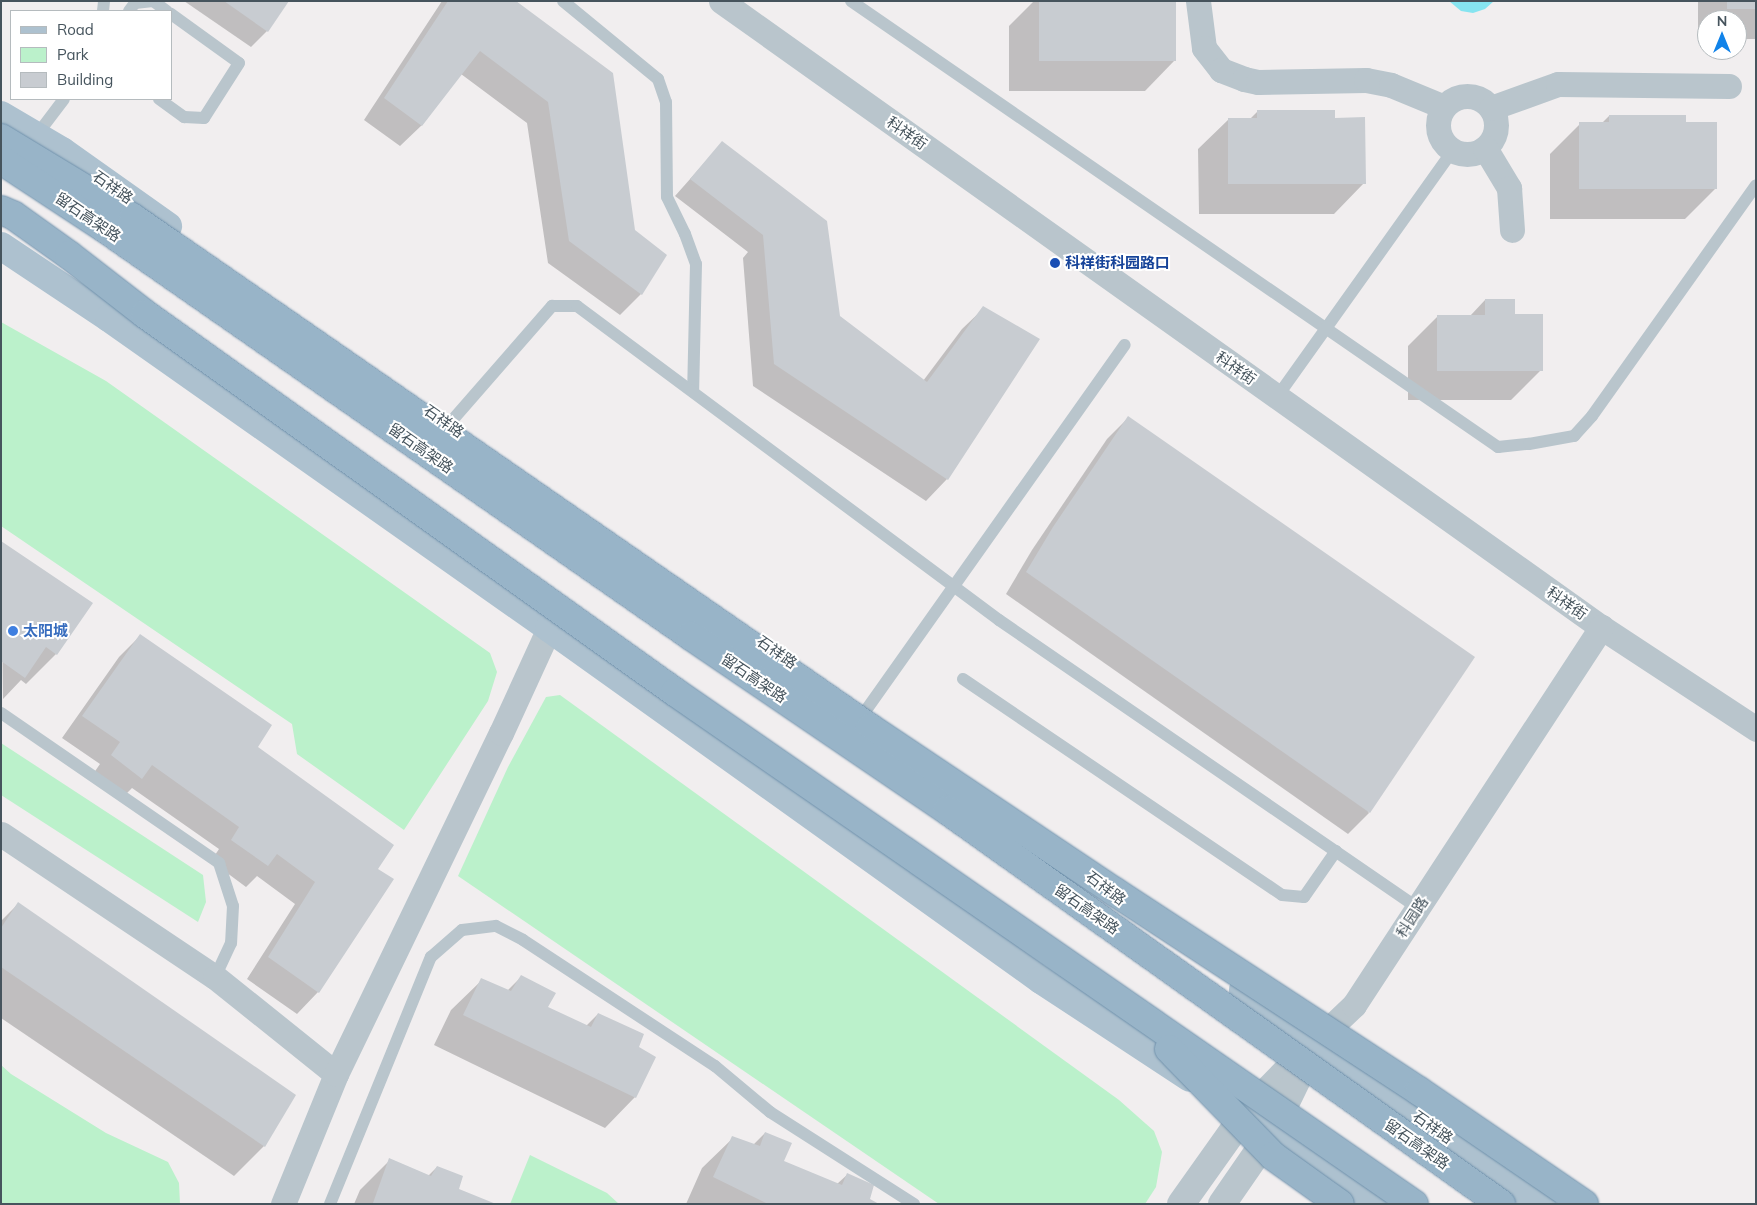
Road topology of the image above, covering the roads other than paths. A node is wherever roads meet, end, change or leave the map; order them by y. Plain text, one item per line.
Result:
1 (563, 1) edge
2 (721, 1) edge
3 (851, 1) edge
4 (1198, 1) edge
5 (129, 10) edge
6 (166, 10) edge
7 (172, 15) edge
8 (1728, 86) dead end
9 (63, 100) edge
10 (160, 100) edge
11 (1444, 107) junction
12 (1491, 108) junction
13 (1, 115) edge
14 (36, 136) junction
15 (1, 138) edge
16 (1485, 148) junction
17 (1453, 150) junction
18 (1, 160) edge
19 (1756, 185) edge
20 (1, 210) edge
21 (1512, 230) dead end
22 (1, 246) edge
23 (1326, 328) junction
24 (1124, 345) dead end
25 (693, 392) junction
26 (1277, 397) junction
27 (449, 424) junction
28 (954, 585) junction
29 (1601, 627) junction
30 (549, 628) junction
31 (962, 679) dead end
32 (1, 713) edge
33 (864, 713) junction
34 (1756, 729) edge
35 (1, 834) edge
36 (1336, 851) junction
37 (1418, 908) junction
38 (215, 977) junction
39 (1126, 1005) junction
40 (1314, 1043) junction
41 (336, 1074) junction
42 (1244, 1114) junction
43 (1271, 1133) junction
44 (284, 1204) edge
45 (330, 1204) edge
46 (914, 1204) edge
47 (1181, 1204) edge
48 (1222, 1204) edge
49 (1340, 1204) edge
50 (1373, 1204) edge
51 (1414, 1204) edge
52 (1501, 1204) edge
53 (1542, 1204) edge
54 (1584, 1204) edge

1 - 25 lane
2 - 26 street, 科祥街
3 - 23 lane
4 - 11 street
5 - 6 lane
7 - 10 lane
8 - 12 street
9 - 14 lane
11 - 12 street
11 - 17 street
12 - 16 street
13 - 14 main road, 石祥路
14 - 27 main road, 石祥路
15 - 54 highway, bridge
16 - 17 street
16 - 21 street
17 - 23 lane
18 - 52 highway, 留石高架路, bridge
19 - 23 lane
20 - 39 highway, bridge
22 - 30 main road
23 - 26 lane
24 - 28 lane
25 - 27 lane
25 - 28 lane
26 - 29 street, 科祥街
27 - 33 main road, 石祥路
28 - 33 lane
28 - 36 lane
29 - 34 street, 科祥街
29 - 37 street, 科园路
30 - 41 street
30 - 42 main road
31 - 36 lane
32 - 38 lane
33 - 40 main road, 石祥路
35 - 38 street
36 - 37 lane
37 - 40 street, 科园路
38 - 41 street
39 - 49 highway, bridge
39 - 51 highway, bridge
40 - 42 street
40 - 43 street, 科园路
40 - 53 main road, 石祥路
41 - 44 street
42 - 43 main road
42 - 47 street
43 - 48 street, 科园路
43 - 50 main road
45 - 46 lane

